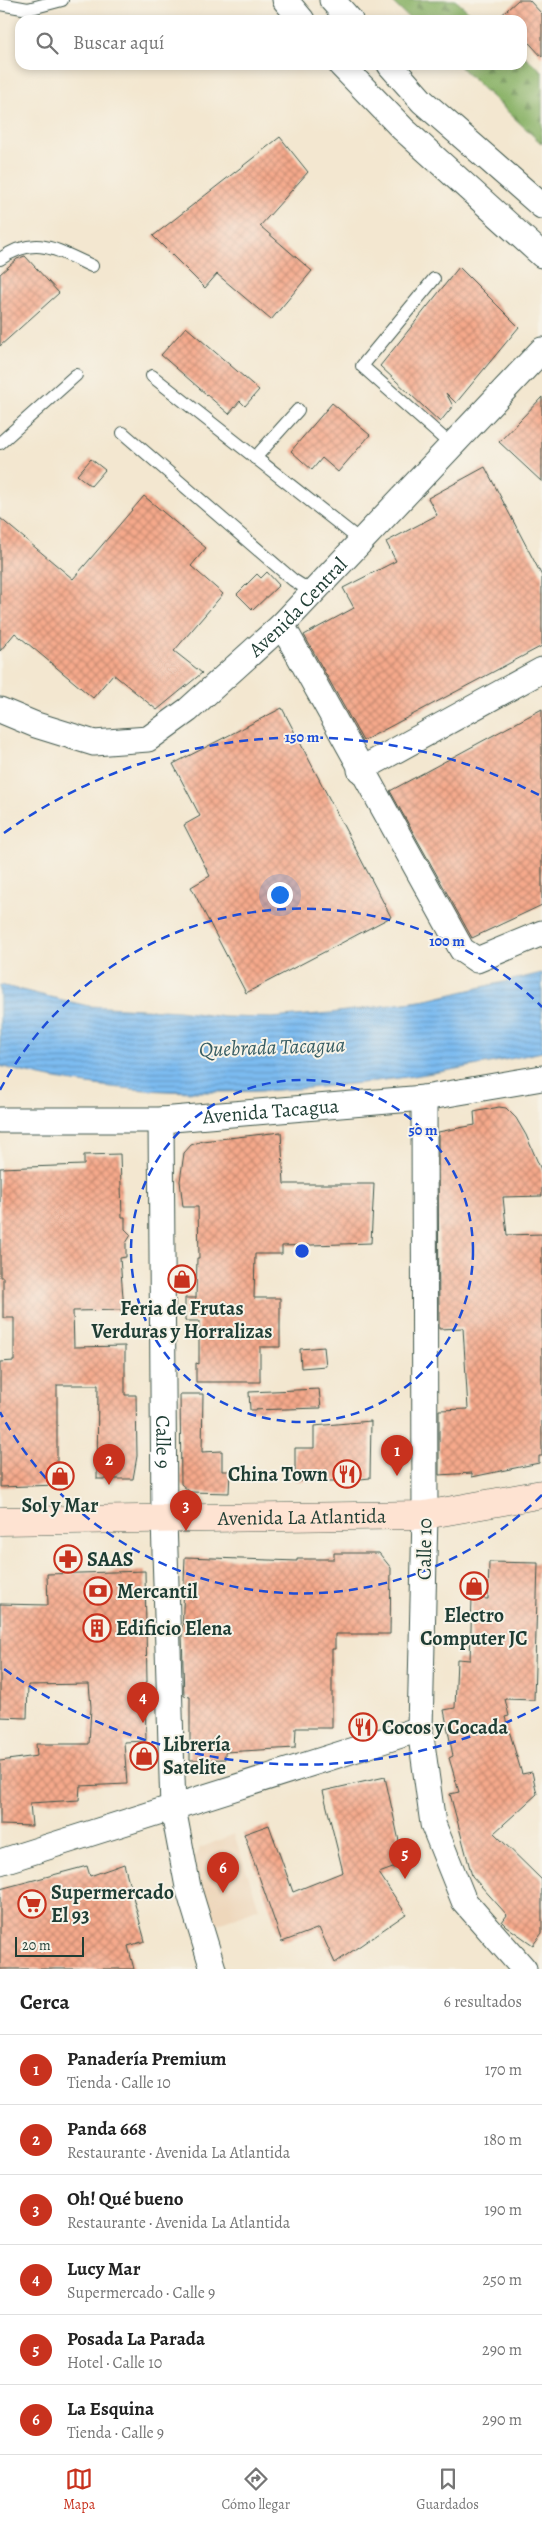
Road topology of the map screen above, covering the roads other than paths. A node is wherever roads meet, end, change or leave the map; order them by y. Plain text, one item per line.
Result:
1 (62, 0) edge
2 (285, 0) edge
3 (332, 0) edge
4 (0, 4) edge
5 (298, 15) edge
6 (346, 15) edge
7 (346, 70) edge
8 (394, 70) edge
9 (542, 206) edge
10 (542, 255) edge
11 (0, 259) edge
12 (92, 266) dead end
13 (434, 279) dead end
14 (542, 350) edge
15 (76, 375) dead end
16 (152, 376) dead end
17 (298, 410) dead end
18 (123, 433) dead end
19 (0, 443) edge
20 (450, 444) junction
21 (255, 458) junction
22 (361, 541) junction
23 (312, 592) junction
24 (282, 625) junction
25 (542, 670) edge
26 (0, 710) edge
27 (360, 770) junction
28 (542, 933) edge
29 (541, 1082) edge
30 (424, 1098) junction
31 (3, 1119) edge
32 (161, 1120) junction
33 (542, 1494) edge
34 (425, 1515) junction
35 (164, 1520) junction
36 (0, 1522) edge
37 (420, 1730) junction
38 (173, 1808) junction
39 (0, 1862) edge
40 (213, 1969) edge
41 (524, 1969) edge

1 - 4 lane
2 - 5 street
3 - 6 street
7 - 10 street
8 - 9 street
11 - 12 lane
13 - 20 lane
14 - 20 street, Avenida Central
15 - 19 lane
16 - 21 lane
17 - 21 lane
18 - 23 lane
20 - 22 street, Avenida Central
21 - 22 lane
22 - 23 street, Avenida Central
23 - 24 street, Avenida Central
24 - 26 street, Avenida Central
24 - 27 street
25 - 27 street
27 - 28 street
29 - 30 street, Avenida Tacagua
30 - 32 street, Avenida Tacagua
30 - 34 street, Calle 10
31 - 32 street, Avenida Tacagua
32 - 35 street, Calle 9
33 - 34 street, Avenida La Atlantida
34 - 35 street, Avenida La Atlantida
34 - 37 street, Calle 10
35 - 36 street, Avenida La Atlantida
35 - 38 street, Calle 9
37 - 38 street
37 - 41 street, Calle 10
38 - 39 street
38 - 40 street, Calle 9

